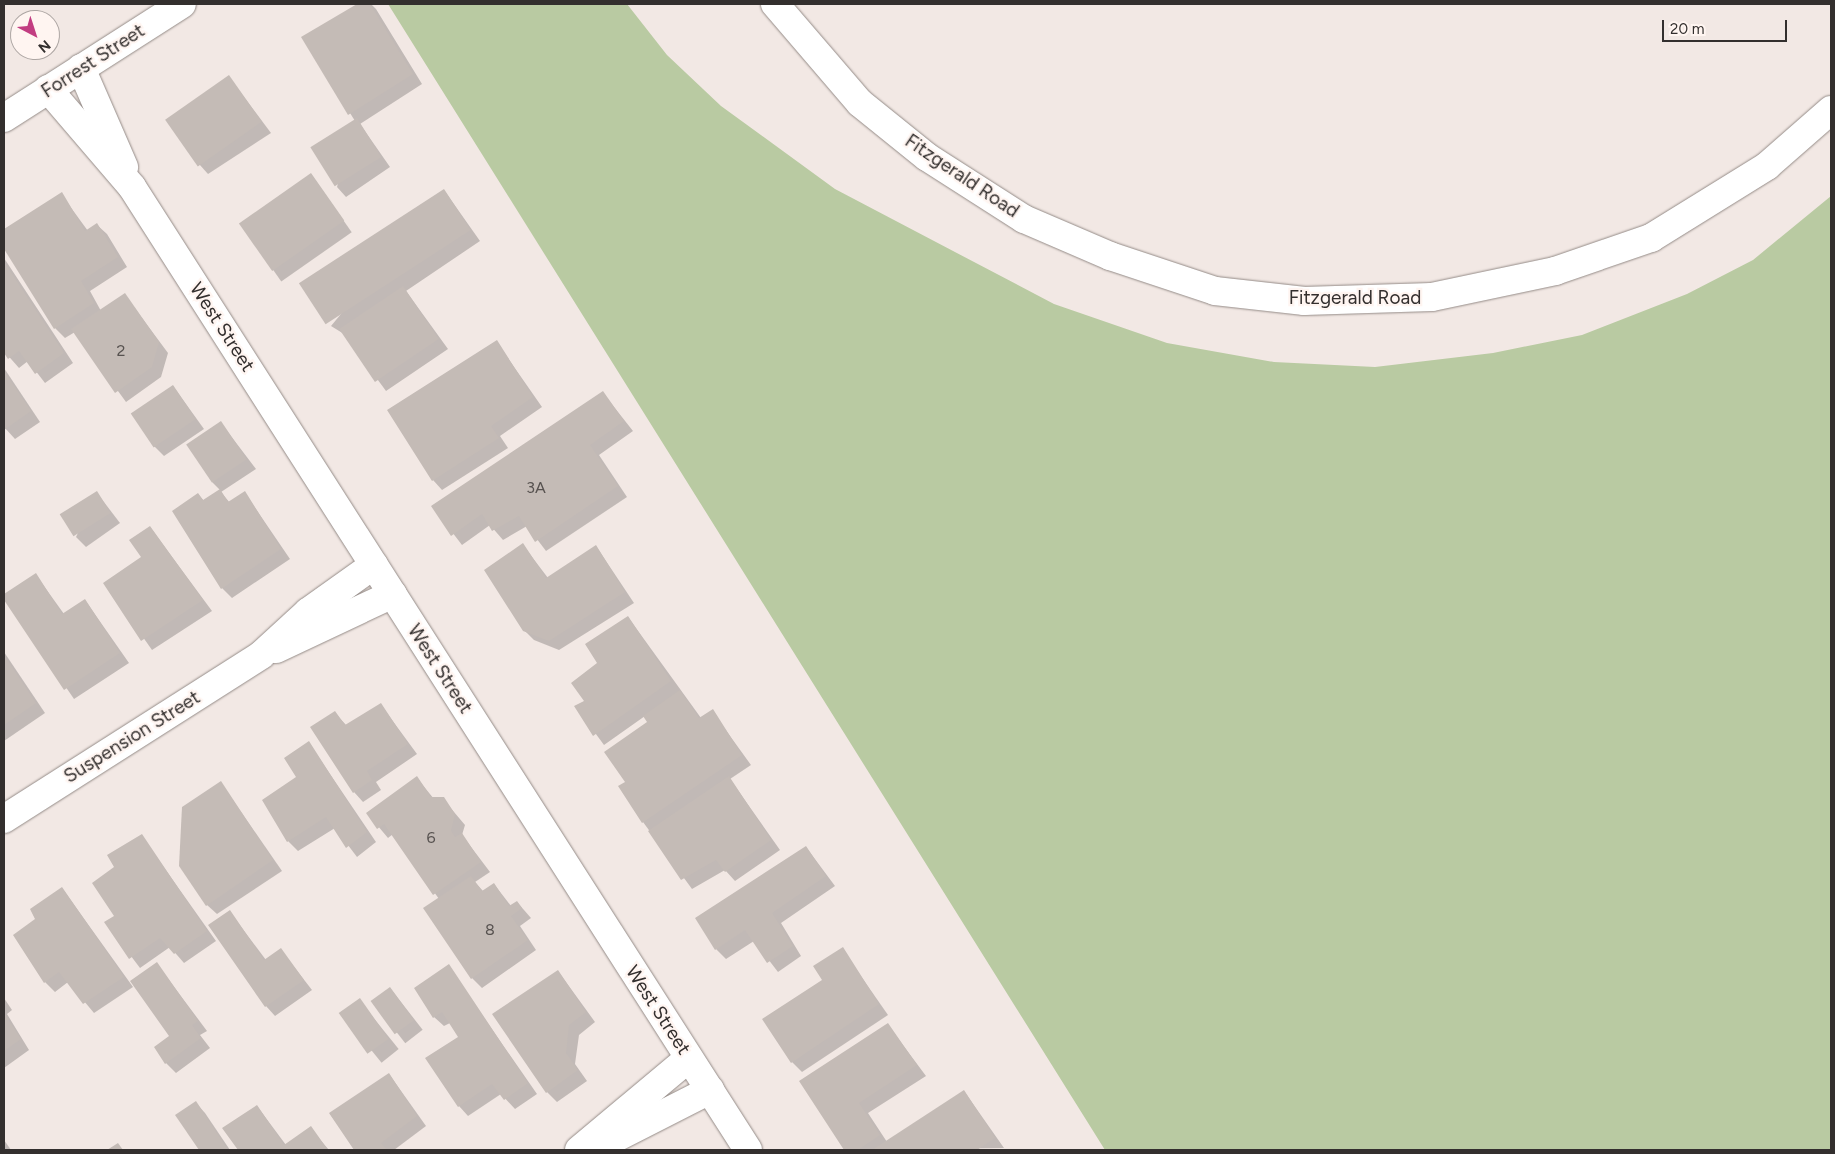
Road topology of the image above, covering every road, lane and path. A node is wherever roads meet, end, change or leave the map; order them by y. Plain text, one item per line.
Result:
1 (182, 4) edge
2 (774, 4) edge
3 (81, 68) junction
4 (48, 90) junction
5 (1831, 110) edge
6 (4, 118) edge
7 (132, 187) junction
8 (374, 565) junction
9 (393, 594) junction
10 (261, 655) junction
11 (4, 819) edge
12 (689, 1058) junction
13 (710, 1090) junction
14 (579, 1150) edge
15 (591, 1150) edge
16 (748, 1150) edge

1 - 3 street, Forrest Street
2 - 5 street, Fitzgerald Road
3 - 4 street, Forrest Street
3 - 7 street, West Street
4 - 6 street, Forrest Street
4 - 7 street, West Street
7 - 8 street, West Street
8 - 9 street, West Street
8 - 10 street, Suspension Street
9 - 10 street, Suspension Street
9 - 12 street, West Street
10 - 11 street, Suspension Street
12 - 13 street, West Street
12 - 14 street
13 - 15 street
13 - 16 street, West Street

